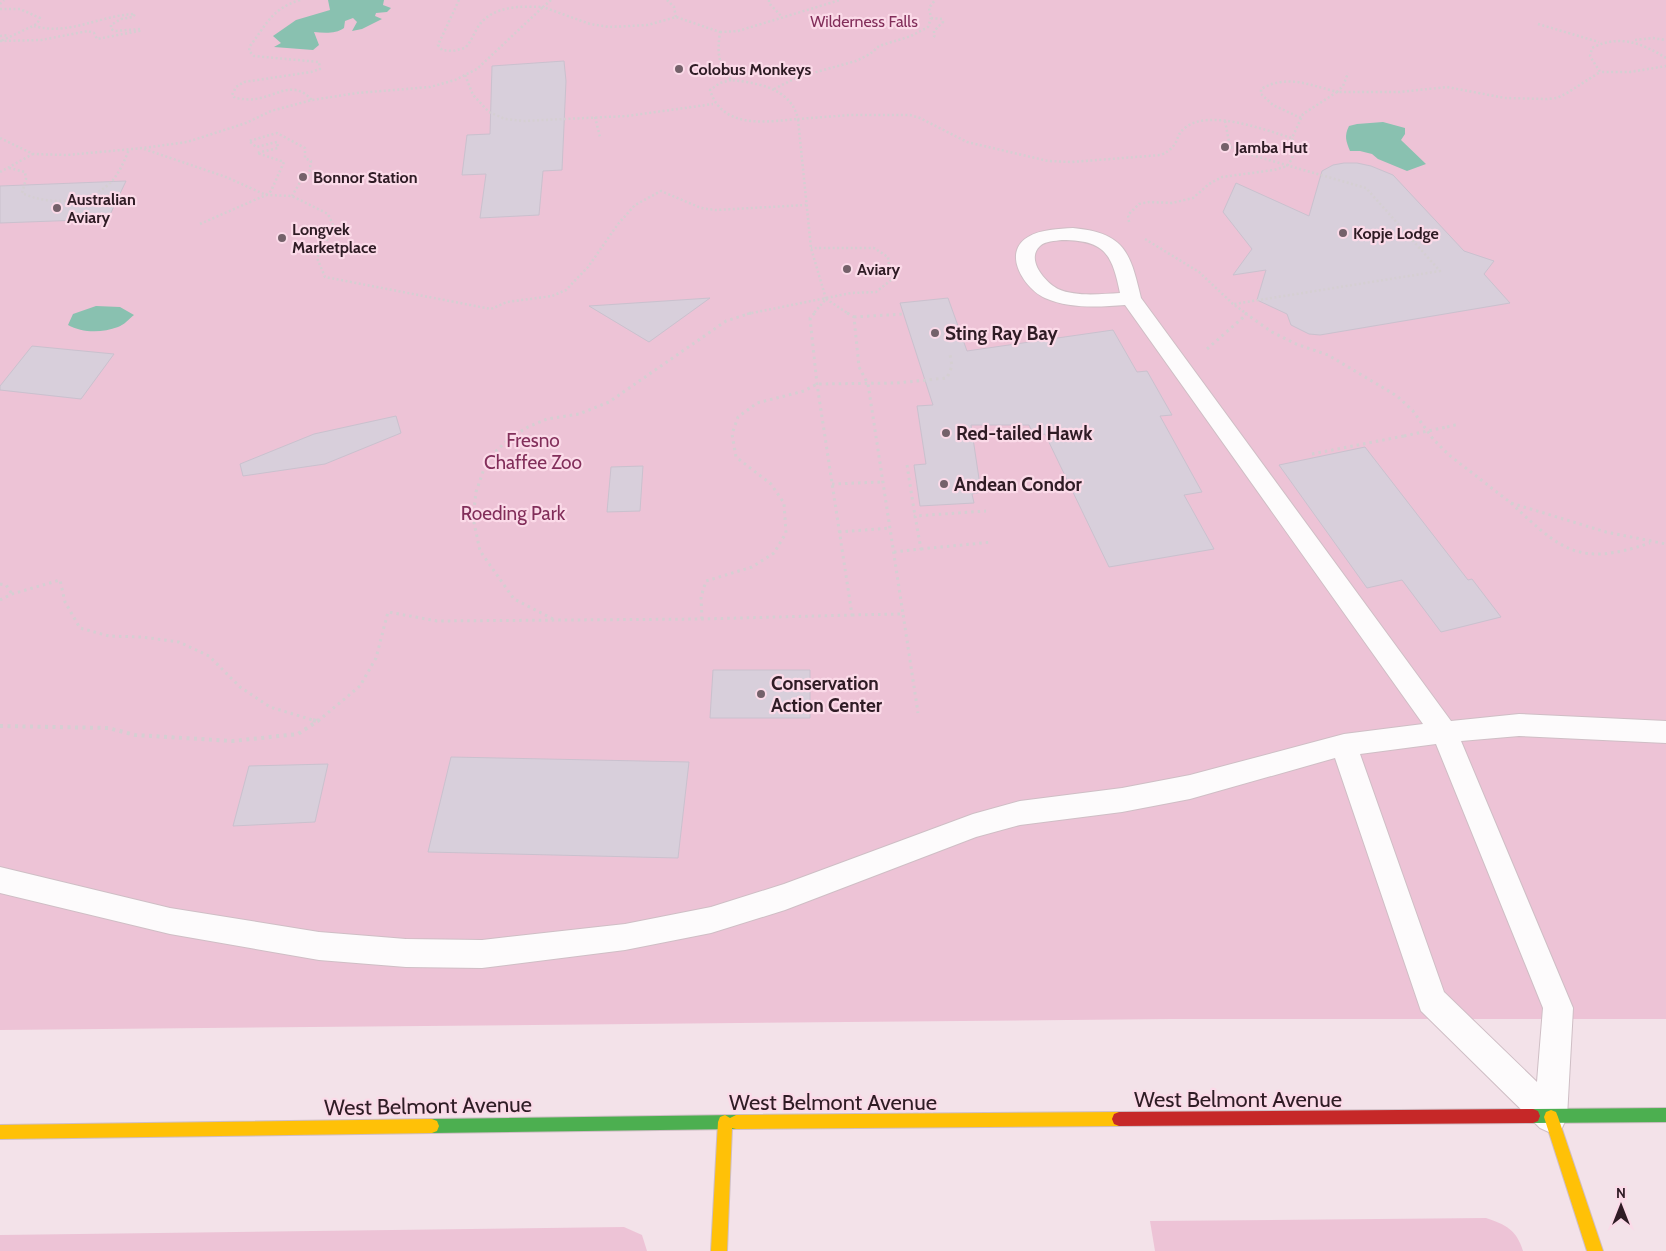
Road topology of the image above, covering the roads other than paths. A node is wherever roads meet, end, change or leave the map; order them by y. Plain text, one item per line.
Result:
1 (1131, 299) junction
2 (1444, 732) junction
3 (1666, 732) edge
4 (1344, 745) junction
5 (0, 880) edge
6 (1666, 1115) edge
7 (1551, 1117) junction
8 (725, 1122) junction
9 (0, 1132) edge
10 (719, 1251) edge
11 (1595, 1251) edge

1 - 1 lane
1 - 2 lane
2 - 3 lane
2 - 4 lane
2 - 7 lane
4 - 5 lane
4 - 7 lane
6 - 7 main road, West Belmont Avenue
7 - 8 main road, West Belmont Avenue
7 - 11 main road
8 - 9 main road, West Belmont Avenue
8 - 10 main road

